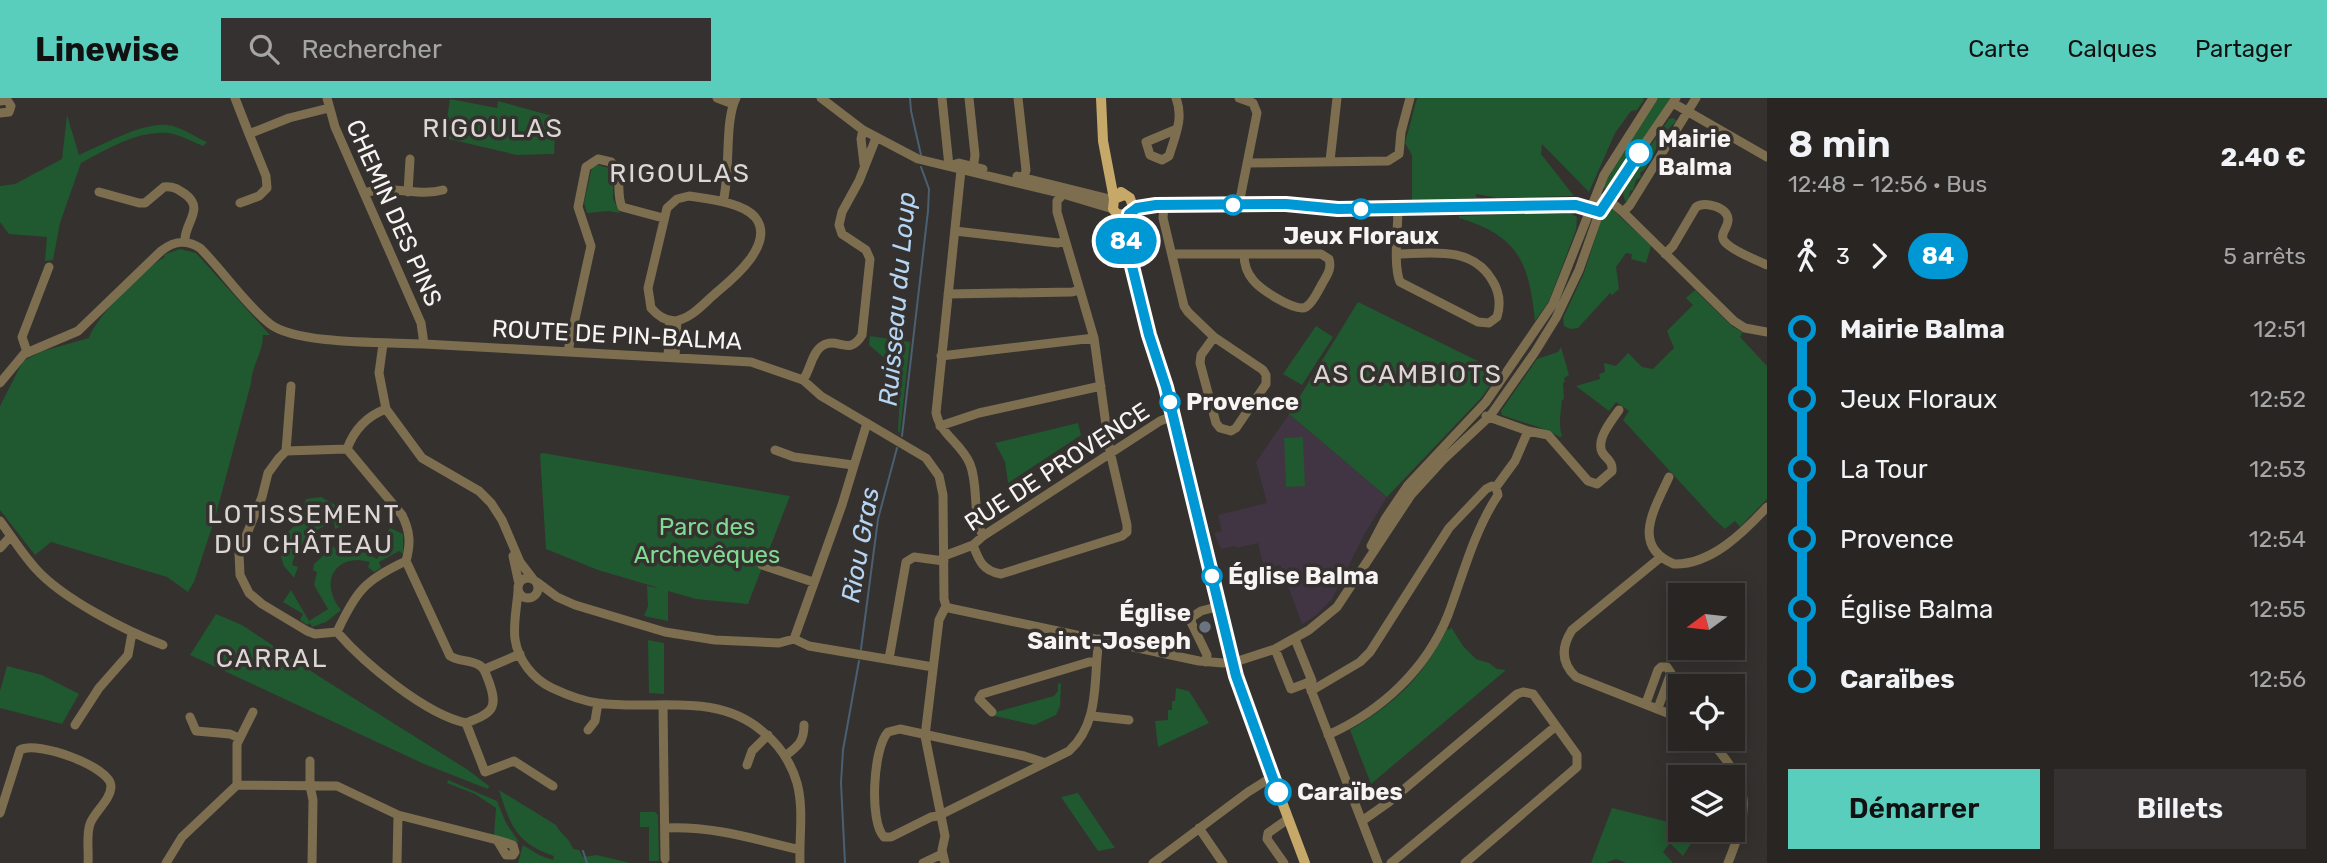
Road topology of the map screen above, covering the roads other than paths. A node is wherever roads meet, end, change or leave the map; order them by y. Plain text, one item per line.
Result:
1 (235, 98) edge
2 (717, 98) edge
3 (942, 98) edge
4 (969, 98) edge
5 (1018, 98) edge
6 (1101, 98) edge
7 (1239, 98) edge
8 (1338, 98) edge
9 (1410, 98) edge
10 (1653, 98) edge
11 (1696, 98) edge
12 (2, 99) edge
13 (823, 99) edge
14 (1177, 99) edge
15 (1674, 100) edge
16 (734, 101) edge
17 (834, 102) edge
18 (328, 103) edge
19 (1687, 112) junction
20 (0, 113) edge
21 (1177, 129) dead end
22 (863, 130) junction
23 (249, 134) junction
24 (876, 138) junction
25 (1767, 157) edge
26 (1248, 158) junction
27 (410, 159) dead end
28 (1330, 161) junction
29 (864, 166) junction
30 (949, 166) junction
31 (974, 169) junction
32 (961, 170) junction
33 (1024, 178) junction
34 (1111, 181) junction
35 (443, 190) dead end
36 (99, 192) dead end
37 (408, 192) junction
38 (365, 193) junction
39 (1063, 194) junction
40 (1608, 197) junction
41 (1595, 198) junction
42 (1116, 201) junction
43 (723, 202) junction
44 (240, 203) dead end
45 (1239, 204) junction
46 (1160, 205) junction
47 (1398, 209) junction
48 (1595, 210) junction
49 (1131, 212) junction
50 (1623, 212) junction
51 (663, 218) junction
52 (955, 231) junction
53 (1125, 236) junction
54 (1065, 241) junction
55 (184, 242) junction
56 (1172, 254) junction
57 (1244, 254) junction
58 (1398, 254) junction
59 (1665, 254) junction
60 (1767, 265) edge
61 (49, 267) dead end
62 (1080, 290) junction
63 (948, 294) junction
64 (673, 321) junction
65 (1767, 332) edge
66 (1214, 337) junction
67 (1094, 338) junction
68 (424, 344) junction
69 (383, 346) junction
70 (26, 349) junction
71 (568, 351) junction
72 (941, 356) junction
73 (671, 357) junction
74 (0, 376) edge
75 (803, 380) junction
76 (0, 383) edge
77 (291, 386) dead end
78 (1101, 386) junction
79 (1480, 408) junction
80 (386, 409) junction
81 (1619, 410) dead end
82 (1173, 416) junction
83 (1490, 416) junction
84 (867, 423) junction
85 (940, 426) junction
86 (1528, 431) junction
87 (347, 449) junction
88 (775, 450) dead end
89 (286, 451) junction
90 (1110, 454) junction
91 (853, 466) junction
92 (1669, 477) dead end
93 (1496, 487) junction
94 (1767, 507) edge
95 (0, 521) edge
96 (11, 536) junction
97 (983, 536) junction
98 (510, 540) junction
99 (973, 545) junction
100 (0, 548) edge
101 (944, 554) junction
102 (1661, 556) junction
103 (406, 561) junction
104 (762, 565) dead end
105 (1358, 575) junction
106 (535, 581) junction
107 (813, 582) junction
108 (519, 588) junction
109 (532, 597) junction
110 (557, 597) junction
111 (946, 606) junction
112 (1220, 606) junction
113 (517, 616) junction
114 (337, 632) junction
115 (132, 633) junction
116 (794, 639) junction
117 (1099, 639) junction
118 (1295, 639) junction
119 (163, 645) dead end
120 (1275, 649) junction
121 (520, 654) junction
122 (889, 659) junction
123 (1096, 662) junction
124 (1206, 662) junction
125 (1233, 662) junction
126 (933, 667) junction
127 (485, 669) junction
128 (1309, 687) junction
129 (598, 703) junction
130 (1646, 703) junction
131 (663, 705) junction
132 (1658, 708) junction
133 (253, 712) dead end
134 (992, 712) dead end
135 (1668, 713) edge
136 (1091, 716) junction
137 (190, 717) dead end
138 (1129, 720) dead end
139 (466, 723) junction
140 (75, 725) dead end
141 (804, 725) dead end
142 (1556, 726) junction
143 (588, 730) dead end
144 (1328, 734) junction
145 (768, 736) junction
146 (925, 736) junction
147 (239, 738) junction
148 (1719, 751) edge
149 (785, 756) junction
150 (1024, 756) junction
151 (310, 761) dead end
152 (1043, 762) junction
153 (747, 765) dead end
154 (1027, 772) junction
155 (1272, 777) junction
156 (237, 785) junction
157 (310, 786) junction
158 (553, 786) dead end
159 (0, 813) edge
160 (941, 814) junction
161 (398, 816) junction
162 (1288, 819) junction
163 (1362, 821) junction
164 (665, 828) junction
165 (1199, 828) junction
166 (497, 840) dead end
167 (800, 850) junction
168 (665, 859) dead end
169 (943, 859) edge
170 (168, 860) edge
171 (1158, 861) edge
172 (88, 863) edge
173 (180, 863) edge
174 (312, 863) edge
175 (397, 863) edge
176 (800, 863) edge
177 (923, 863) edge
178 (1223, 863) edge
179 (1284, 863) edge
180 (1305, 863) edge
181 (1378, 863) edge
182 (1391, 863) edge
183 (1465, 863) edge
184 (1728, 863) edge

1 - 23 street
2 - 16 street
3 - 30 street
4 - 31 street
5 - 33 street
6 - 34 main road
7 - 26 street
8 - 28 street
9 - 28 street
10 - 41 street
11 - 19 street
12 - 20 street
13 - 17 street
14 - 21 street
15 - 19 street
15 - 40 street
16 - 43 street
17 - 22 street
18 - 23 street
18 - 38 street, CHEMIN DES PINS
19 - 25 street
19 - 50 street
22 - 24 street
22 - 29 street
23 - 44 street
24 - 29 street
24 - 30 street
26 - 28 street
26 - 45 street
27 - 37 street
29 - 75 street
30 - 31 street
30 - 32 street
31 - 32 street
31 - 33 street
31 - 39 street
32 - 52 street
33 - 42 street
34 - 42 main road
34 - 42 main road
35 - 37 street
36 - 55 street
37 - 38 street
38 - 68 street, CHEMIN DES PINS
39 - 42 street
39 - 54 street
40 - 41 street
40 - 48 street
40 - 50 street
41 - 48 street
42 - 46 street
42 - 49 main road
42 - 53 main road
43 - 51 street
43 - 64 street
45 - 46 street
45 - 47 street
46 - 49 street
46 - 56 street
47 - 48 street
47 - 58 street
48 - 79 street
48 - 83 street
49 - 53 main road
50 - 59 street
51 - 64 street
51 - 71 street
52 - 54 street
52 - 63 street
53 - 82 main road
54 - 62 street
55 - 69 street, ROUTE DE PIN-BALMA
55 - 70 street
56 - 57 street
56 - 66 street
57 - 57 street
58 - 58 street
59 - 60 street
59 - 65 street
61 - 70 street
62 - 63 street
62 - 67 street
63 - 72 street
64 - 73 street
66 - 66 street
67 - 72 street
67 - 78 street
68 - 69 street, ROUTE DE PIN-BALMA
68 - 71 street, ROUTE DE PIN-BALMA
69 - 80 street
70 - 74 street
70 - 76 street
71 - 73 street, ROUTE DE PIN-BALMA
72 - 85 street
73 - 75 street, ROUTE DE PIN-BALMA
75 - 84 street, ROUTE DE PIN-BALMA
77 - 89 street
78 - 85 street
78 - 90 street
79 - 83 street
79 - 105 street
80 - 87 street
80 - 98 street
81 - 86 street
82 - 90 street, RUE DE PROVENCE
82 - 112 main road
83 - 86 street
83 - 105 street
84 - 91 street
84 - 101 street, ROUTE DE PIN-BALMA
85 - 97 street
86 - 93 street
87 - 89 street
87 - 103 street
88 - 91 street
89 - 114 street
90 - 97 street, RUE DE PROVENCE
90 - 99 street
91 - 107 street
92 - 102 street
93 - 128 street
93 - 144 street
94 - 102 street
95 - 96 street
96 - 100 street
96 - 115 street
97 - 99 street, RUE DE PROVENCE
98 - 106 street
98 - 108 street
99 - 101 street, RUE DE PROVENCE
101 - 111 street, ROUTE DE PIN-BALMA
101 - 122 street, RUE DE PROVENCE
102 - 130 street
103 - 114 street
103 - 127 street
104 - 107 street
105 - 118 street
106 - 108 street
106 - 109 street
106 - 110 street
107 - 116 street
108 - 109 street
108 - 113 street
109 - 110 street
109 - 113 street
110 - 116 street
111 - 117 street
111 - 126 street, ROUTE DE PIN-BALMA
112 - 124 street
112 - 125 main road
113 - 121 street
114 - 139 street
115 - 119 street
115 - 140 street
116 - 122 street
117 - 123 street
117 - 124 street
118 - 120 street
118 - 128 street
120 - 125 street
120 - 128 street
121 - 127 street
121 - 129 street
122 - 126 street
123 - 134 street
123 - 136 street
124 - 125 street
125 - 155 main road
126 - 146 street, ROUTE DE PIN-BALMA
127 - 139 street
128 - 144 street
129 - 131 street
129 - 143 street
130 - 132 street
130 - 132 street
131 - 145 street
131 - 164 street
132 - 135 street
133 - 147 street
136 - 138 street
136 - 152 street
137 - 147 street
139 - 158 street
141 - 149 street
142 - 163 street
142 - 182 street
142 - 183 street
144 - 163 street
145 - 149 street
145 - 153 street
146 - 150 street
146 - 160 street, ROUTE DE PIN-BALMA
146 - 160 street
147 - 156 street
148 - 184 street
149 - 167 street
150 - 152 street
150 - 154 street
151 - 157 street
152 - 154 street
154 - 160 street
155 - 162 main road
155 - 165 street
156 - 157 street
156 - 170 street
157 - 161 street
157 - 174 street
159 - 172 street
160 - 169 street, ROUTE DE PIN-BALMA
161 - 166 street
161 - 175 street
162 - 179 street
162 - 180 main road
163 - 181 street
164 - 167 street
164 - 168 street
165 - 171 street
165 - 178 street
167 - 176 street
169 - 177 street
170 - 173 street

